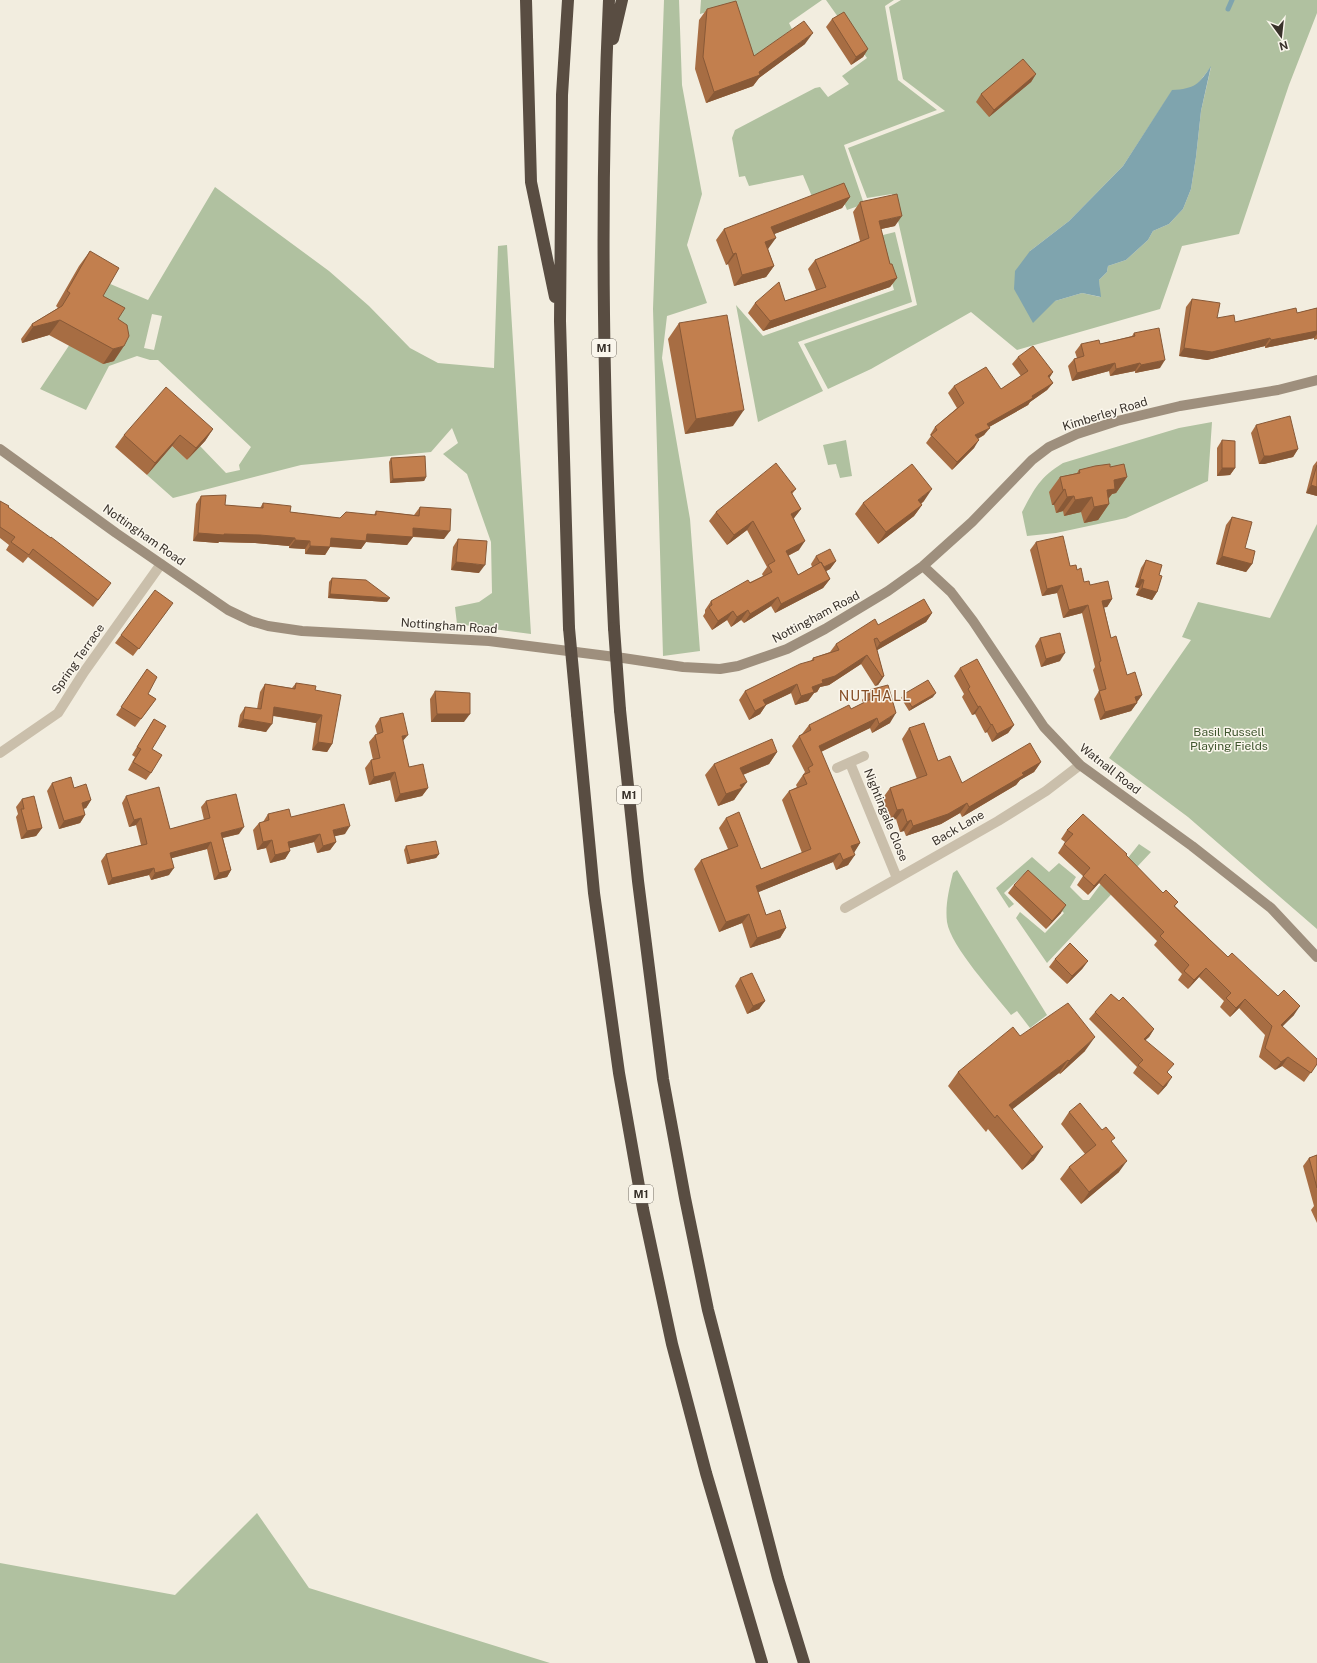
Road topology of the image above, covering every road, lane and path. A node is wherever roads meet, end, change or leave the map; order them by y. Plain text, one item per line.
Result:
1 (526, 0) edge
2 (568, 0) edge
3 (609, 0) edge
4 (622, 0) edge
5 (606, 67) junction
6 (560, 321) junction
7 (1317, 380) edge
8 (0, 450) edge
9 (162, 564) junction
10 (923, 566) junction
11 (0, 753) edge
12 (864, 756) dead end
13 (850, 762) junction
14 (1080, 765) junction
15 (837, 768) dead end
16 (898, 878) junction
17 (845, 908) dead end
18 (1317, 957) edge
19 (762, 1663) edge
20 (804, 1663) edge

1 - 6 highway
2 - 6 highway, M1
3 - 5 highway, M1
4 - 5 highway, M1
5 - 20 highway, M1, bridge
6 - 19 highway, M1, bridge
7 - 10 main road, Kimberley Road
8 - 9 main road, Nottingham Road
9 - 10 main road, Nottingham Road
9 - 11 street, Spring Terrace
10 - 14 main road, Watnall Road
12 - 13 street, Nightingale Close
13 - 15 street, Nightingale Close
13 - 16 street, Nightingale Close
14 - 16 street, Back Lane
14 - 18 main road, Watnall Road
16 - 17 street, Back Lane

